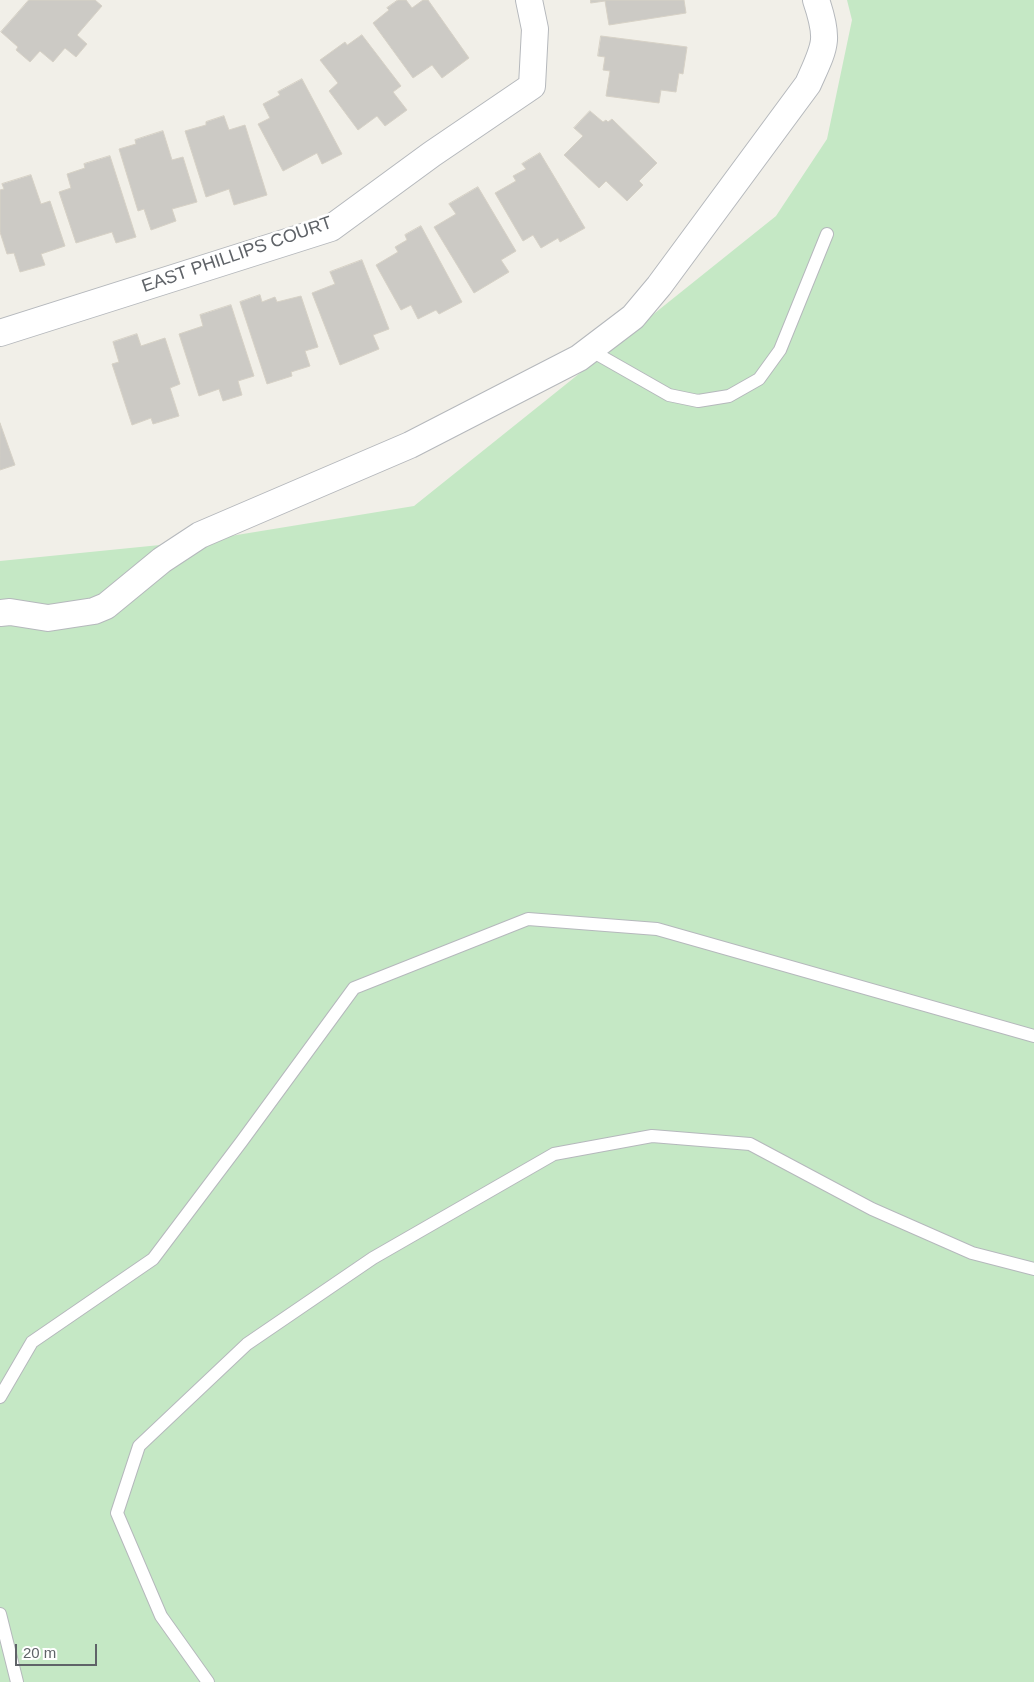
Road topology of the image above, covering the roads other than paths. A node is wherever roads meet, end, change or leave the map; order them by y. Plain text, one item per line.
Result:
1 (528, 0) edge
2 (816, 0) edge
3 (827, 234) dead end
4 (0, 332) edge
5 (590, 350) junction
6 (0, 613) edge
7 (1034, 1036) edge
8 (1034, 1269) edge
9 (0, 1397) edge
10 (0, 1614) edge
11 (17, 1682) edge
12 (208, 1682) edge

1 - 4 street, EAST PHILLIPS COURT
2 - 5 street
3 - 5 lane
5 - 6 street
7 - 9 lane
8 - 12 lane
10 - 11 lane

